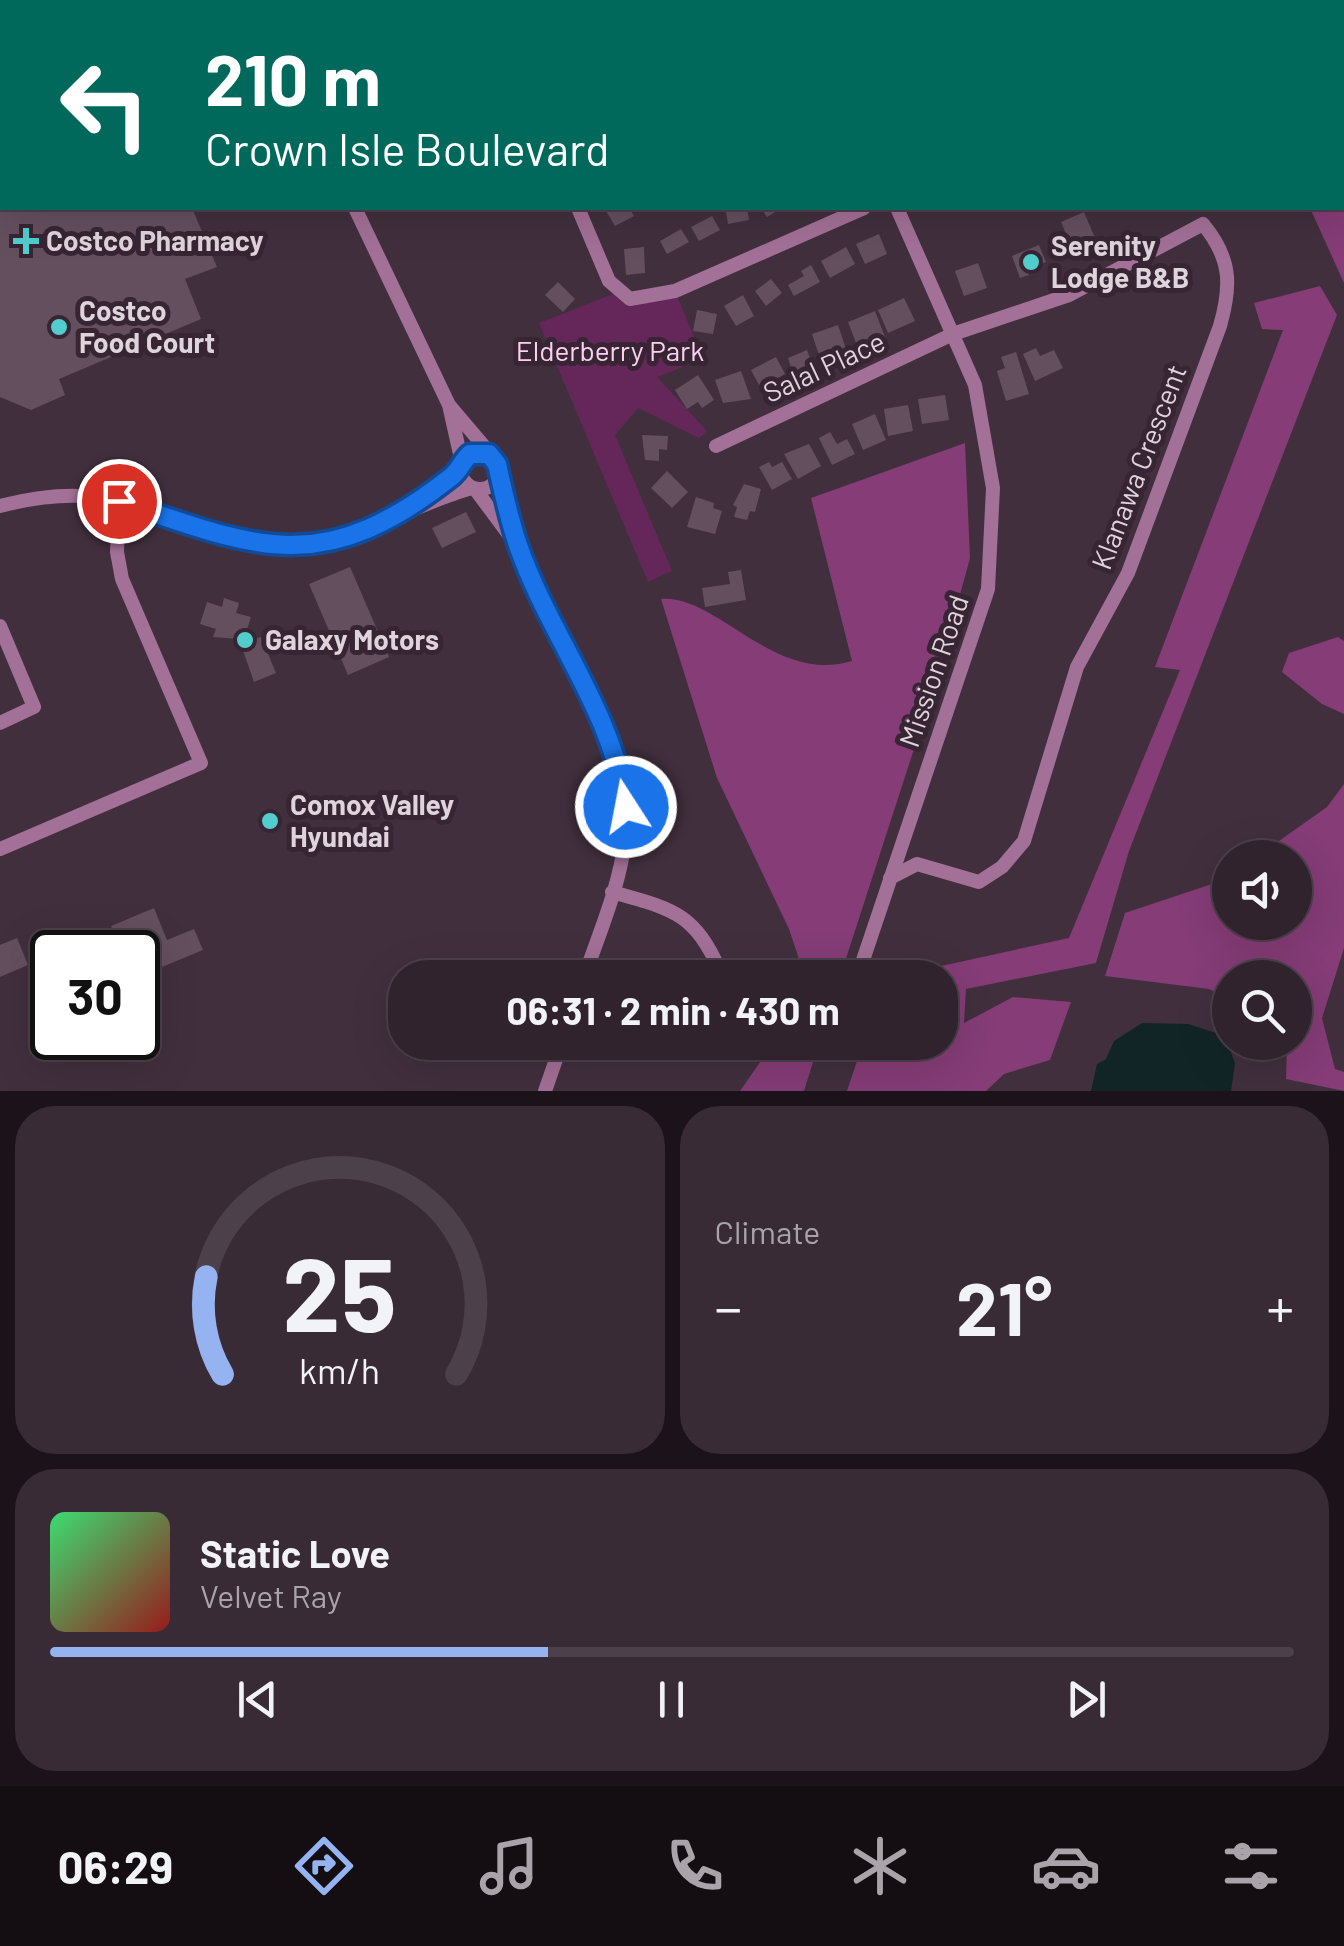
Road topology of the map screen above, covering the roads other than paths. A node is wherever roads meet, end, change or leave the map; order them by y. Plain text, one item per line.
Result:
1 (356, 210) edge
2 (579, 210) edge
3 (859, 210) edge
4 (898, 210) edge
5 (953, 334) junction
6 (449, 405) junction
7 (716, 446) dead end
8 (496, 464) junction
9 (461, 466) junction
10 (474, 488) junction
11 (119, 501) junction
12 (0, 506) edge
13 (391, 516) junction
14 (519, 548) junction
15 (0, 626) edge
16 (0, 724) edge
17 (0, 848) edge
18 (890, 878) junction
19 (612, 892) junction
20 (590, 960) edge
21 (715, 960) edge
22 (863, 960) edge
23 (556, 1060) edge
24 (545, 1091) edge

1 - 6 street
2 - 3 street
4 - 5 street, Mission Road
5 - 7 street, Salal Place
5 - 18 street, Mission Road
5 - 18 street, Klanawa Crescent
6 - 8 street
6 - 9 street
8 - 9 street
8 - 10 street
8 - 14 street
9 - 10 street
9 - 13 street
10 - 13 street
10 - 14 street
11 - 12 street
11 - 13 street
11 - 17 street
14 - 19 street
15 - 16 street
18 - 22 street, Mission Road
19 - 20 street
19 - 21 street
23 - 24 street

